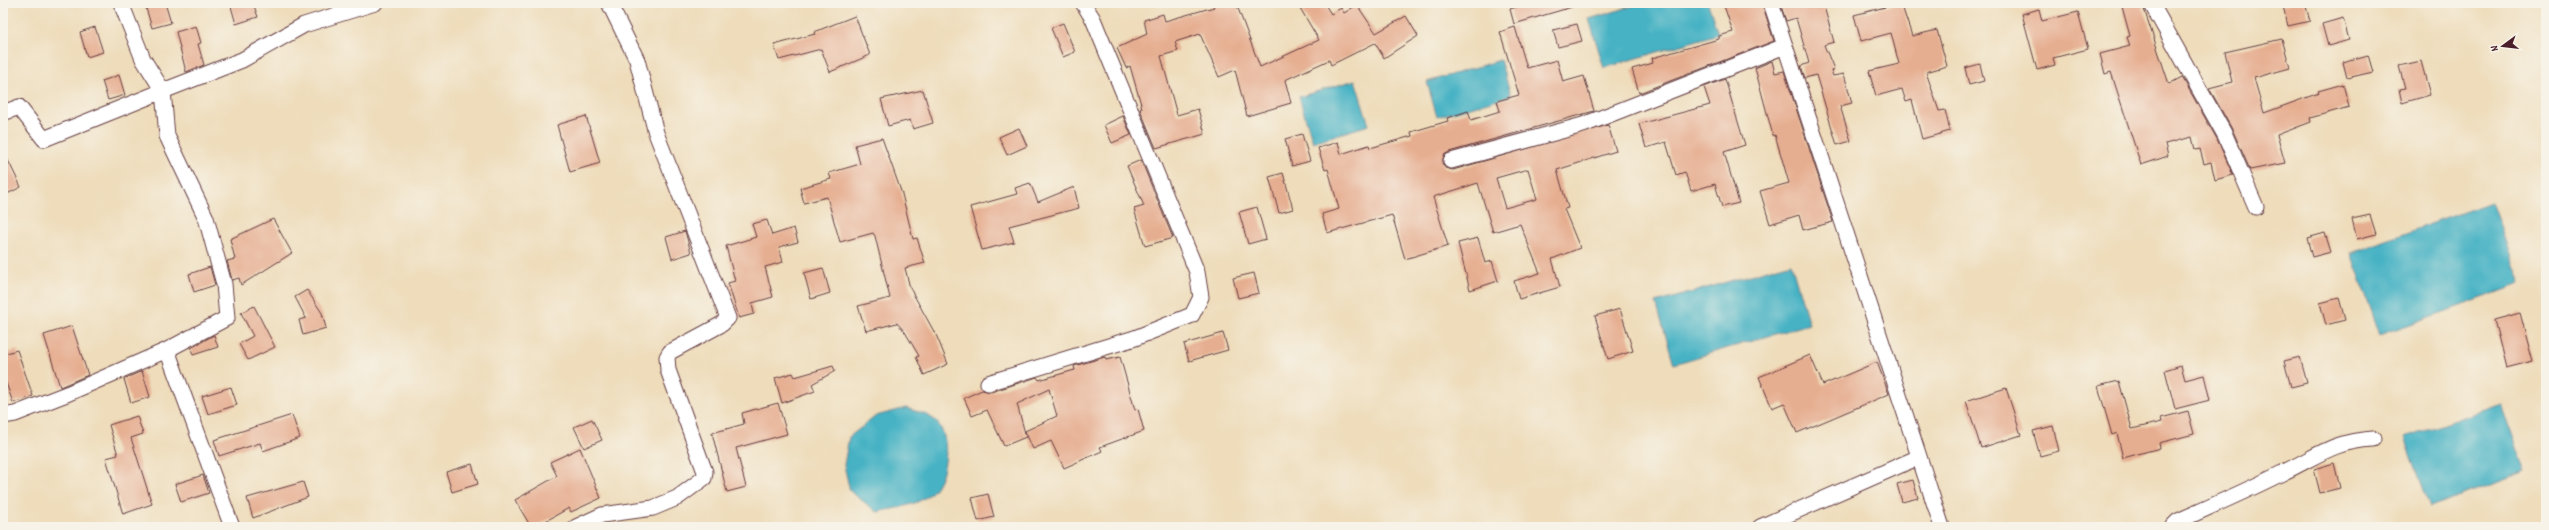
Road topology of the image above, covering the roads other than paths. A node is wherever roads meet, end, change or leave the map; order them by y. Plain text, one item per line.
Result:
1 (121, 3) edge
2 (376, 3) edge
3 (609, 3) edge
4 (1083, 3) edge
5 (1771, 3) edge
6 (2151, 3) edge
7 (1785, 46) junction
8 (163, 91) junction
9 (3, 113) edge
10 (1451, 161) dead end
11 (2256, 207) dead end
12 (167, 350) junction
13 (988, 383) dead end
14 (3, 416) edge
15 (2373, 439) dead end
16 (1919, 457) junction
17 (232, 527) edge
18 (576, 527) edge
19 (1760, 527) edge
20 (1942, 527) edge
21 (2172, 527) edge

1 - 8 street
2 - 8 street
3 - 18 street
4 - 13 street
5 - 7 street
6 - 11 street
7 - 10 street
7 - 16 street
8 - 9 street
8 - 12 street
12 - 14 street
12 - 17 street
15 - 21 street
16 - 19 street
16 - 20 street

